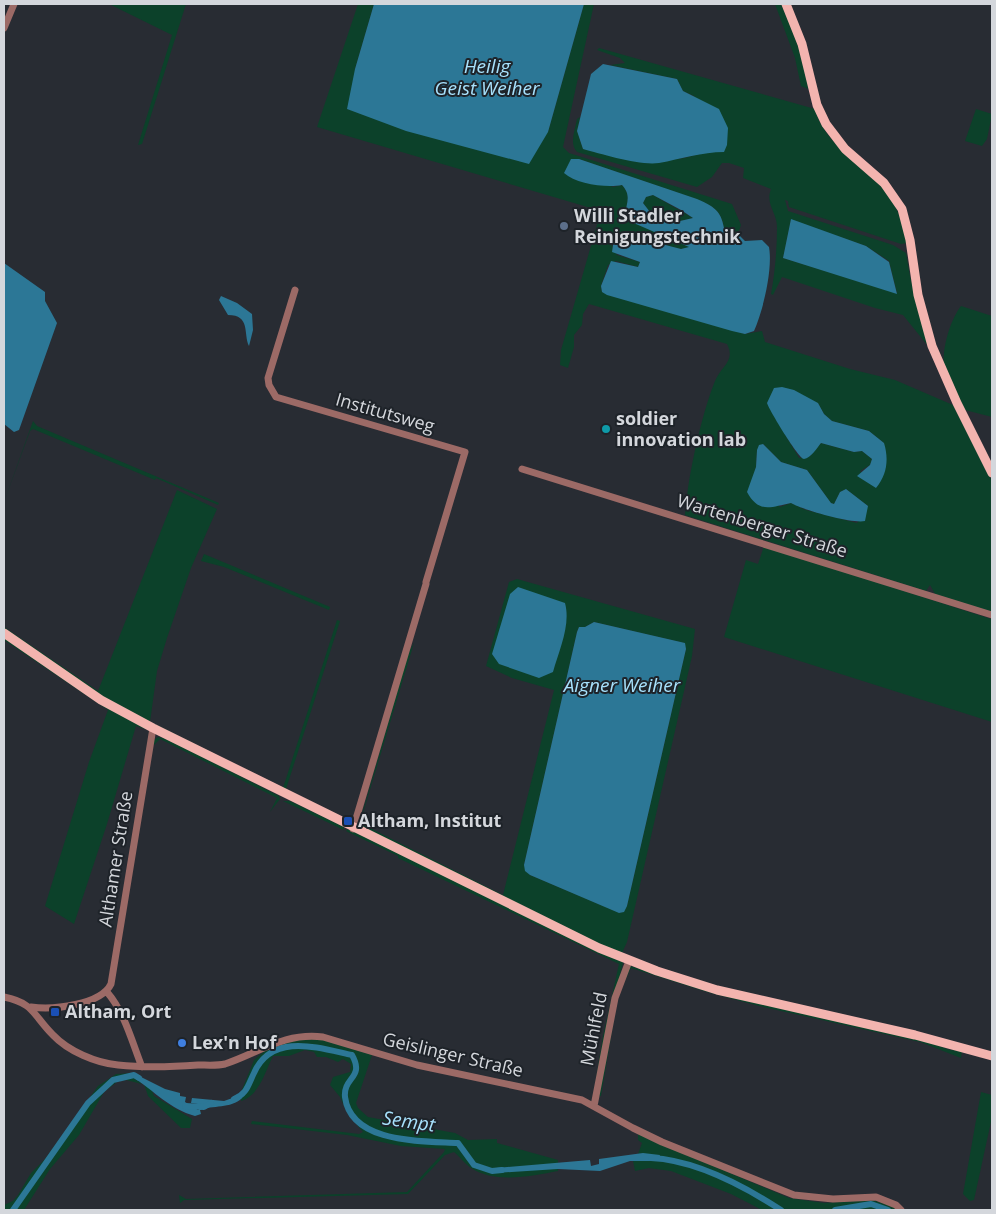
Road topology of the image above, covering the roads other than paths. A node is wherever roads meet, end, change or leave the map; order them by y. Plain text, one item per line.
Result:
1 (14, 4) edge
2 (786, 4) edge
3 (4, 28) edge
4 (295, 290) dead end
5 (522, 469) dead end
6 (992, 473) edge
7 (992, 615) edge
8 (4, 633) edge
9 (152, 728) junction
10 (354, 828) junction
11 (629, 961) junction
12 (107, 992) junction
13 (4, 997) edge
14 (31, 1006) junction
15 (992, 1056) edge
16 (142, 1067) junction
17 (594, 1106) junction
18 (901, 1210) edge

1 - 3 street
2 - 6 main road
4 - 10 street, Institutsweg
5 - 7 street, Wartenberger Straße
8 - 9 main road
9 - 10 main road
9 - 12 street, Althamer Straße
10 - 11 main road
11 - 15 main road
11 - 17 street, Mühlfeld
12 - 14 street
12 - 16 street
13 - 14 street
14 - 16 street, Geislinger Straße
16 - 17 street, Geislinger Straße
17 - 18 street, Geislinger Straße

